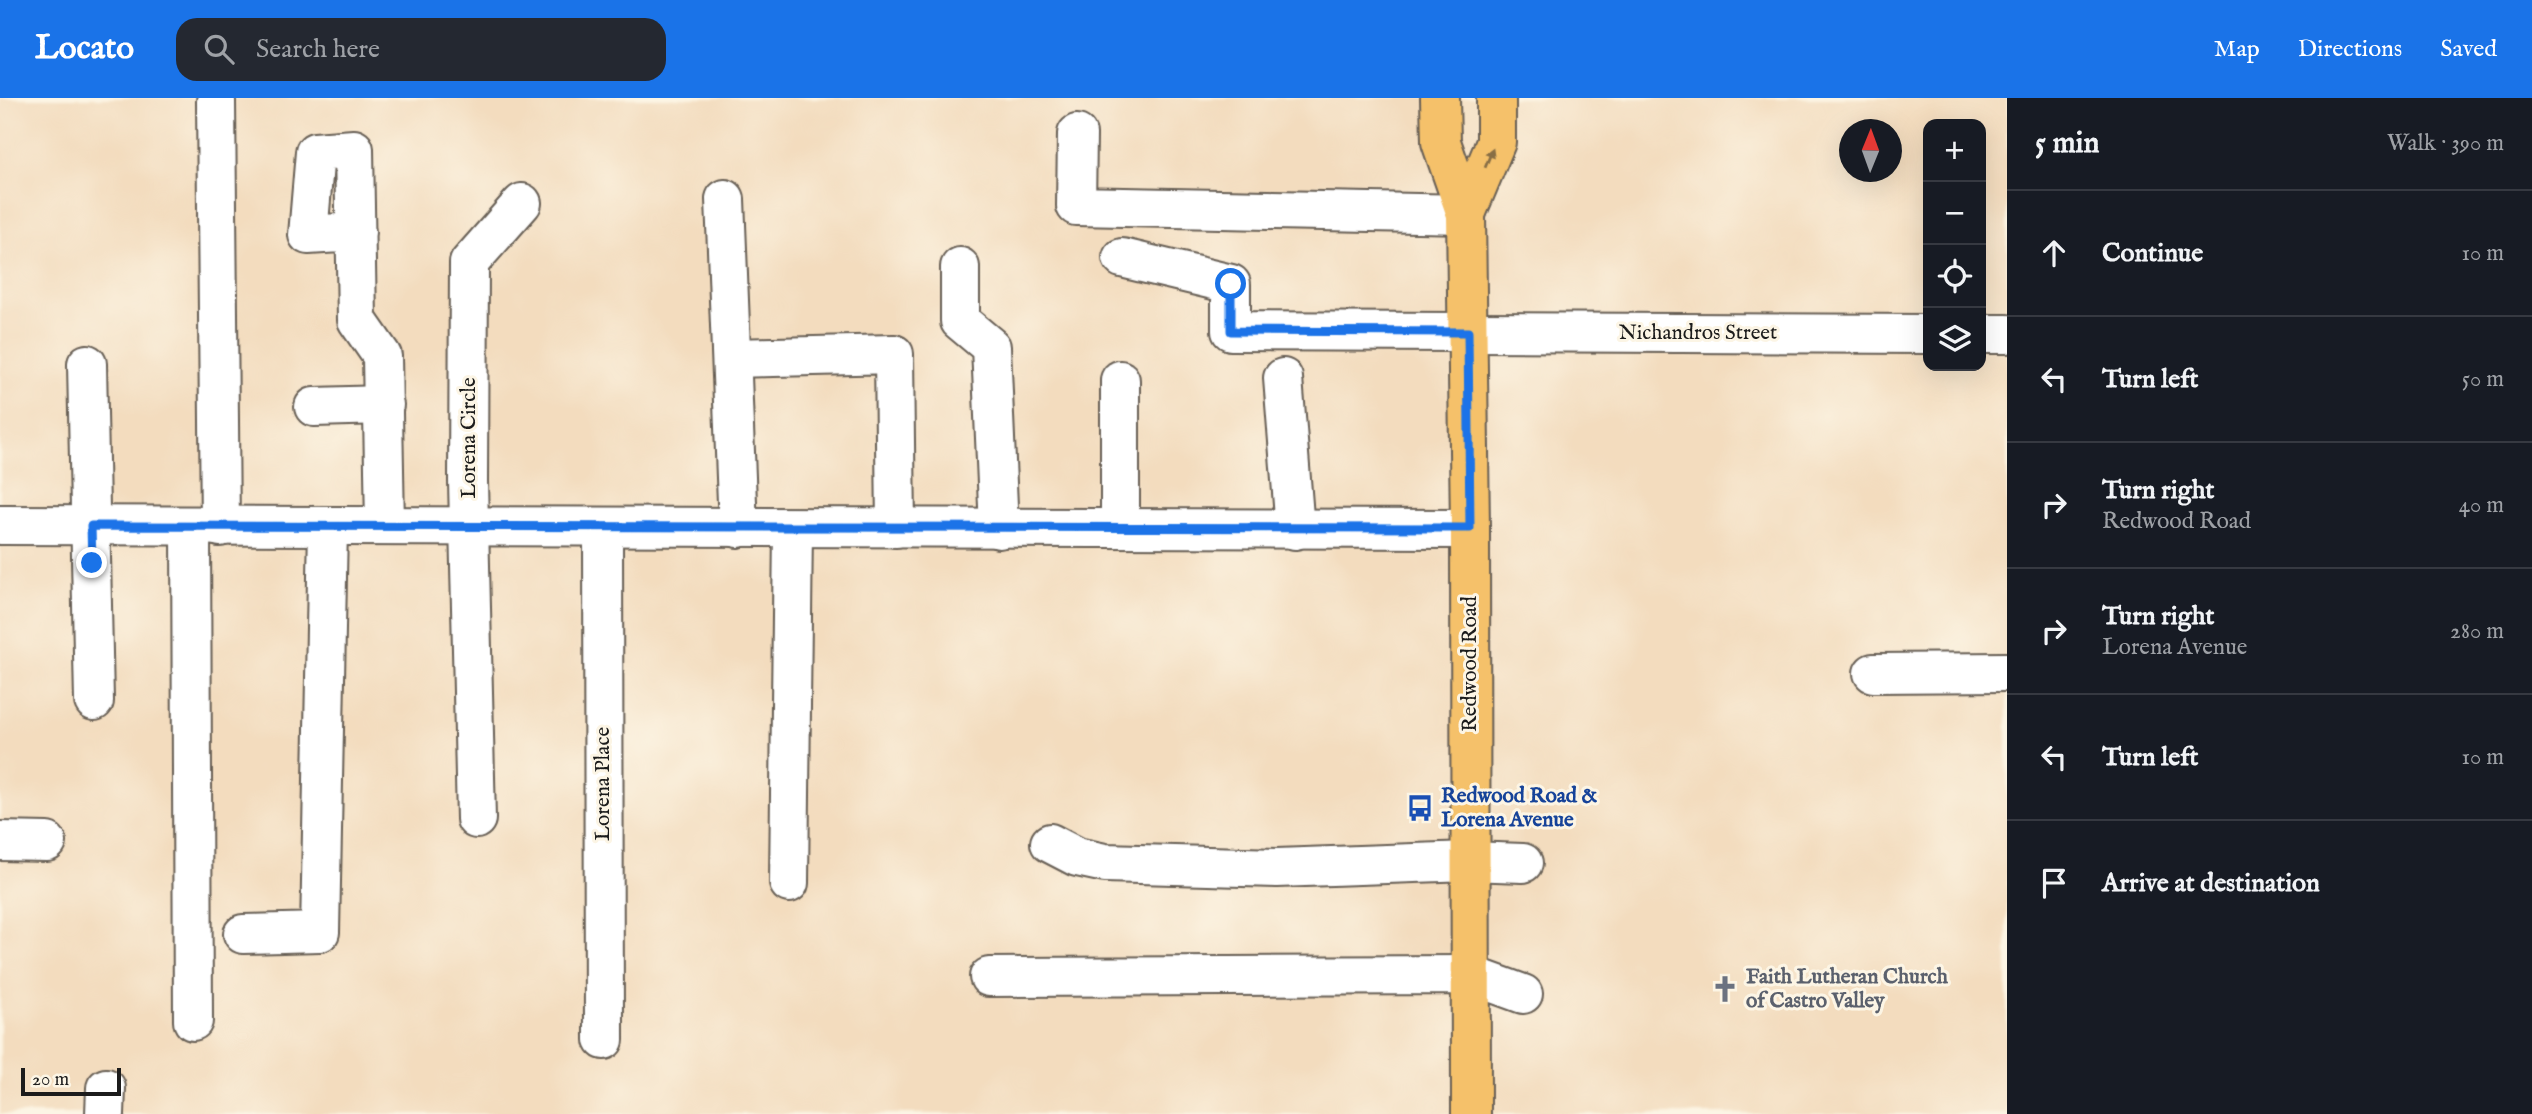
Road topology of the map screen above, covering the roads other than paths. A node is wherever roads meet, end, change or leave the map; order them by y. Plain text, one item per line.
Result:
1 (1440, 98) edge
2 (1496, 98) edge
3 (216, 101) dead end
4 (1077, 134) dead end
5 (725, 199) dead end
6 (522, 203) dead end
7 (1466, 214) junction
8 (356, 232) dead end
9 (1122, 258) dead end
10 (960, 267) dead end
11 (1468, 332) junction
12 (1923, 334) edge
13 (1986, 334) edge
14 (2007, 334) edge
15 (732, 358) junction
16 (87, 364) dead end
17 (1283, 378) dead end
18 (1120, 380) dead end
19 (384, 405) junction
20 (314, 408) dead end
21 (0, 525) edge
22 (91, 526) junction
23 (385, 526) junction
24 (206, 527) junction
25 (328, 527) junction
26 (469, 528) junction
27 (603, 528) junction
28 (738, 528) junction
29 (793, 528) junction
30 (896, 528) junction
31 (1120, 528) junction
32 (1470, 528) junction
33 (999, 529) junction
34 (1295, 530) junction
35 (2007, 672) edge
36 (1873, 673) dead end
37 (94, 701) dead end
38 (476, 819) dead end
39 (0, 841) edge
40 (47, 842) dead end
41 (1050, 842) dead end
42 (1469, 862) junction
43 (1522, 863) dead end
44 (789, 883) dead end
45 (243, 934) dead end
46 (1471, 975) junction
47 (989, 977) dead end
48 (1523, 994) dead end
49 (193, 1021) dead end
50 (604, 1040) dead end
51 (1471, 1114) edge

1 - 7 main road, Redwood Road
7 -> 2 main road, Redwood Road
3 - 24 street
4 - 7 street
5 - 15 street
6 - 26 street, Lorena Circle
7 - 11 main road, Redwood Road
8 - 19 street
9 - 11 street, Nichandros Street
10 - 33 street
11 - 12 street, Nichandros Street
11 - 32 main road, Redwood Road
13 - 14 street
15 - 28 street
15 - 30 street
16 - 22 street
17 - 34 street
18 - 31 street
19 - 20 street
19 - 23 street
21 - 22 street
22 - 24 street
22 - 37 street
23 - 25 street
23 - 26 street
24 - 25 street
24 - 49 street
25 - 45 street
26 - 27 street
26 - 38 street, Lorena Circle
27 - 28 street
27 - 50 street, Lorena Place
28 - 29 street
29 - 30 street
29 - 44 street
30 - 33 street
31 - 33 street
31 - 34 street
32 - 34 street
32 - 42 main road, Redwood Road
35 - 36 street
39 - 40 street
41 - 42 street
42 - 43 street
42 - 46 main road, Redwood Road
46 - 47 street
46 - 48 street
46 - 51 main road, Redwood Road

